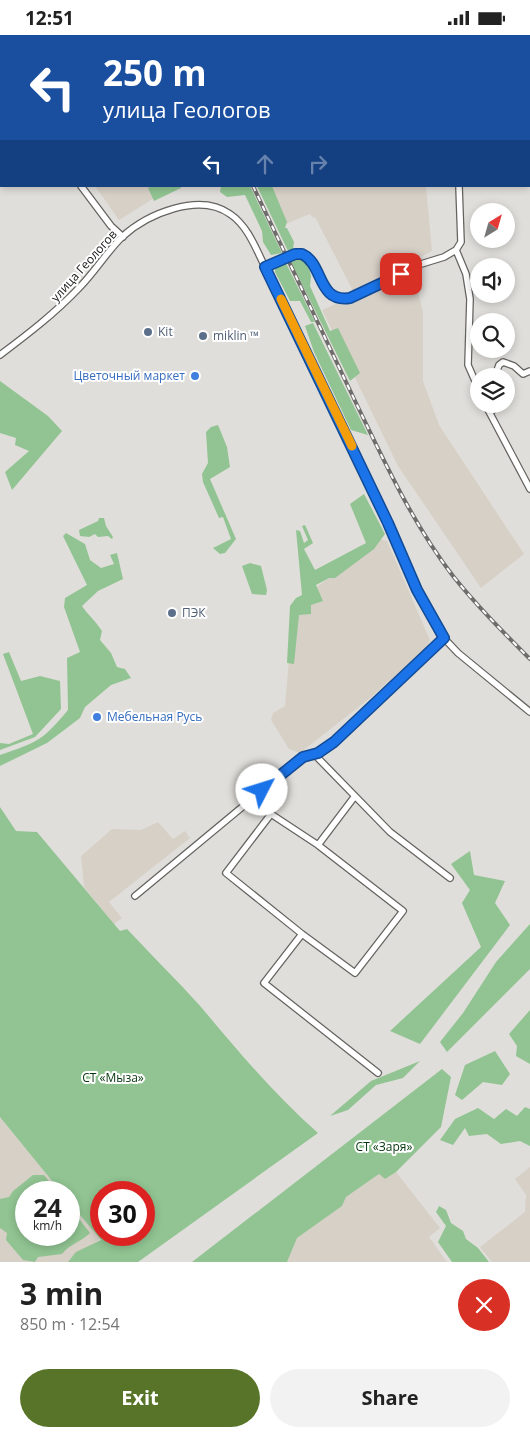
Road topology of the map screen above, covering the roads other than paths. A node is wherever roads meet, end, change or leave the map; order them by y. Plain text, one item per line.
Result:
1 (82, 187) edge
2 (458, 187) edge
3 (123, 237) junction
4 (456, 250) junction
5 (265, 267) junction
6 (0, 355) edge
7 (498, 368) edge
8 (470, 370) edge
9 (530, 371) edge
10 (490, 413) edge
11 (530, 489) edge
12 (444, 638) junction
13 (530, 712) edge
14 (314, 754) junction
15 (355, 796) junction
16 (318, 845) junction
17 (450, 878) dead end
18 (135, 896) dead end
19 (302, 934) junction
20 (378, 1073) dead end

1 - 3 street
2 - 4 street
3 - 5 street, улица Геологов
3 - 6 street, улица Геологов
4 - 5 street
4 - 8 street
5 - 12 street, улица Геологов
7 - 9 street
10 - 11 street
12 - 13 street, улица Геологов
12 - 14 street
14 - 15 street
14 - 18 street
15 - 16 street
15 - 17 street
16 - 19 street
16 - 19 street
19 - 20 street

